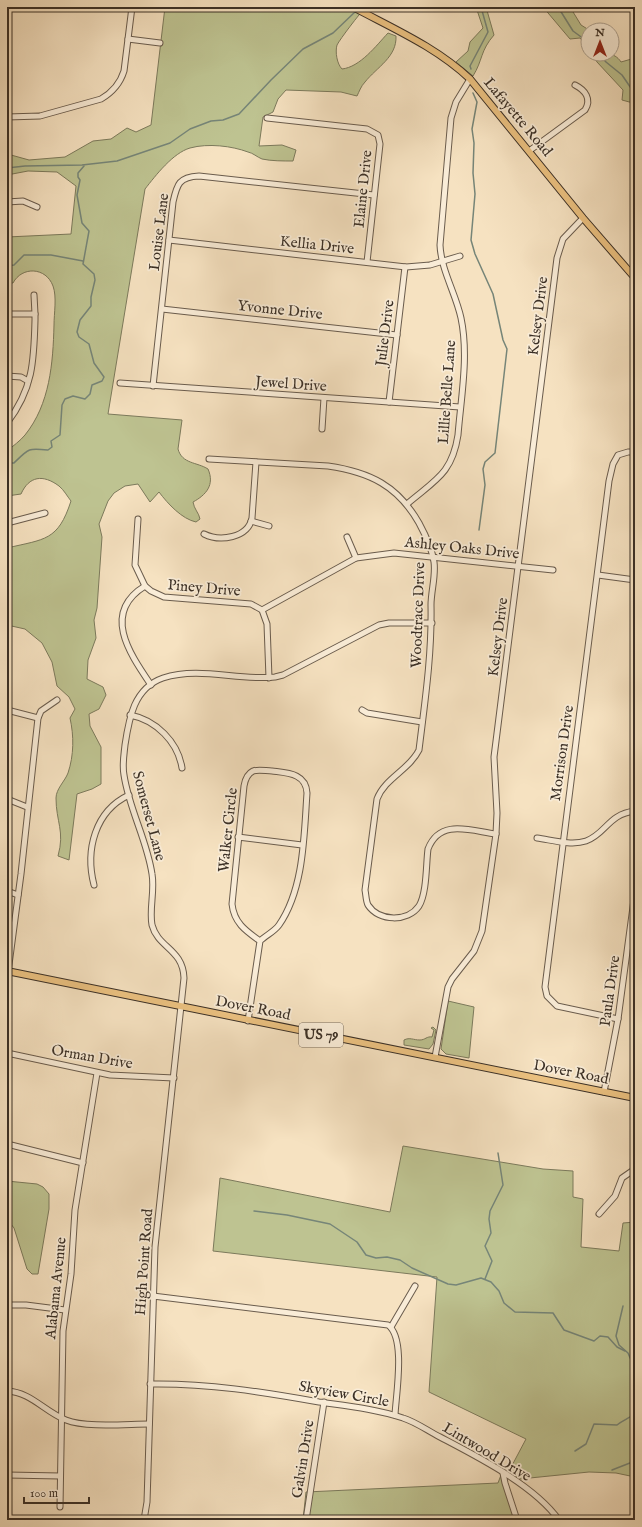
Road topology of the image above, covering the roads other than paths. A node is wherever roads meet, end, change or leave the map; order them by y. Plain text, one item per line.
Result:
1 (132, 7) edge
2 (353, 7) edge
3 (128, 39) junction
4 (160, 43) dead end
5 (470, 79) junction
6 (575, 85) dead end
7 (7, 118) edge
8 (267, 118) dead end
9 (529, 151) junction
10 (374, 195) junction
11 (7, 202) edge
12 (37, 207) dead end
13 (583, 218) junction
14 (170, 240) junction
15 (460, 256) dead end
16 (442, 261) junction
17 (367, 262) junction
18 (405, 267) junction
19 (635, 278) edge
20 (34, 295) dead end
21 (162, 309) junction
22 (7, 314) edge
23 (35, 314) junction
24 (397, 334) junction
25 (7, 376) edge
26 (28, 381) junction
27 (120, 384) dead end
28 (153, 386) junction
29 (324, 398) junction
30 (389, 402) junction
31 (460, 407) junction
32 (7, 424) edge
33 (322, 429) dead end
34 (635, 452) edge
35 (209, 459) dead end
36 (256, 462) junction
37 (407, 504) junction
38 (45, 513) dead end
39 (138, 519) dead end
40 (251, 521) junction
41 (7, 523) edge
42 (269, 526) dead end
43 (204, 534) dead end
44 (347, 538) dead end
45 (433, 557) junction
46 (356, 558) junction
47 (519, 566) junction
48 (553, 570) dead end
49 (598, 575) junction
50 (635, 580) edge
51 (145, 586) junction
52 (262, 610) junction
53 (432, 623) junction
54 (269, 678) junction
55 (151, 685) junction
56 (57, 700) dead end
57 (7, 710) edge
58 (362, 710) dead end
59 (130, 715) junction
60 (38, 718) junction
61 (422, 722) junction
62 (182, 768) dead end
63 (129, 795) junction
64 (7, 799) edge
65 (27, 807) junction
66 (635, 811) edge
67 (496, 834) junction
68 (238, 837) junction
69 (536, 838) dead end
70 (562, 842) junction
71 (302, 845) junction
72 (94, 885) dead end
73 (7, 891) edge
74 (635, 892) edge
75 (18, 895) junction
76 (260, 941) junction
77 (7, 971) edge
78 (182, 1006) junction
79 (618, 1020) junction
80 (248, 1021) junction
81 (7, 1053) edge
82 (435, 1057) junction
83 (97, 1073) junction
84 (174, 1078) junction
85 (604, 1092) junction
86 (635, 1098) edge
87 (7, 1144) edge
88 (83, 1163) junction
89 (635, 1169) edge
90 (599, 1214) dead end
91 (416, 1286) dead end
92 (153, 1296) junction
93 (7, 1305) edge
94 (65, 1310) junction
95 (391, 1327) junction
96 (150, 1384) junction
97 (7, 1391) edge
98 (324, 1402) junction
99 (395, 1415) junction
100 (61, 1418) junction
101 (149, 1424) junction
102 (504, 1473) junction
103 (7, 1475) edge
104 (60, 1476) junction
105 (60, 1507) dead end
106 (635, 1519) edge
107 (144, 1520) edge
108 (306, 1520) edge
109 (517, 1520) edge
110 (559, 1520) edge
111 (615, 1520) edge

1 - 3 street
2 - 5 main road, Lafayette Road
3 - 4 street
3 - 7 street
5 - 9 main road, Lafayette Road
5 - 16 street, Lillie Belle Lane
6 - 9 street
8 - 10 street, Elaine Drive
9 - 13 main road, Lafayette Road
10 - 14 street, Louise Lane
10 - 17 street, Elaine Drive
11 - 12 street
13 - 19 main road, Lafayette Road
13 - 47 street, Kelsey Drive
14 - 17 street, Kellia Drive
14 - 21 street, Louise Lane
15 - 16 street, Kellia Drive
16 - 18 street, Kellia Drive
16 - 31 street, Lillie Belle Lane
17 - 18 street, Kellia Drive
18 - 24 street, Julie Drive
20 - 23 street
21 - 24 street, Yvonne Drive
21 - 28 street, Louise Lane
22 - 23 street
23 - 26 street
24 - 30 street, Julie Drive
25 - 26 street
26 - 32 street
27 - 28 street, Jewel Drive
28 - 29 street, Jewel Drive
29 - 30 street, Jewel Drive
29 - 33 street
30 - 31 street, Jewel Drive
31 - 37 street, Lillie Belle Lane
34 - 49 street, Morrison Drive
35 - 36 street, Woodtrace Drive
36 - 37 street, Woodtrace Drive
36 - 40 street
37 - 45 street, Woodtrace Drive
38 - 41 street
39 - 51 street
40 - 42 street
40 - 43 street
44 - 46 street
45 - 46 street, Ashley Oaks Drive
45 - 47 street, Ashley Oaks Drive
45 - 53 street, Woodtrace Drive
46 - 52 street, Ashley Oaks Drive
47 - 48 street, Ashley Oaks Drive
47 - 67 street, Kelsey Drive
49 - 50 street
49 - 70 street, Morrison Drive
51 - 52 street, Piney Drive
51 - 55 street
52 - 54 street
53 - 54 street, Somerset Lane
53 - 61 street, Woodtrace Drive
54 - 55 street, Somerset Lane
55 - 59 street, Somerset Lane
56 - 60 street
57 - 60 street
58 - 61 street
59 - 62 street
59 - 63 street, Somerset Lane
60 - 65 street
61 - 67 street, Woodtrace Drive
63 - 72 street
63 - 78 street, Somerset Lane
64 - 65 street
65 - 75 street
66 - 70 street
67 - 82 street, Kelsey Drive
68 - 71 street
68 - 71 street, Walker Circle
68 - 76 street, Walker Circle
69 - 70 street
70 - 79 street, Morrison Drive
71 - 76 street, Walker Circle
73 - 75 street
74 - 79 street, Paula Drive
75 - 77 street
76 - 80 street
77 - 78 main road, Dover Road / US 79
78 - 80 main road, Dover Road / US 79
78 - 84 street, High Point Road
79 - 85 street, Paula Drive
80 - 82 main road, Dover Road / US 79
81 - 83 street, Orman Drive
82 - 85 main road, Dover Road / US 79
83 - 84 street, Orman Drive
83 - 88 street, Alabama Avenue
84 - 92 street, High Point Road
85 - 86 main road, Dover Road / US 79
87 - 88 street
88 - 94 street, Alabama Avenue
89 - 90 street
91 - 95 street
92 - 95 street
92 - 96 street, High Point Road
93 - 94 street
94 - 100 street, Alabama Avenue
95 - 99 street, Skyview Circle
96 - 98 street, Skyview Circle
96 - 101 street, High Point Road
97 - 100 street
98 - 99 street, Skyview Circle
98 - 108 street, Galvin Drive
99 - 102 street, Lintwood Drive
100 - 101 street
100 - 104 street, Alabama Avenue
101 - 107 street, High Point Road
102 - 109 street
102 - 110 street, Lintwood Drive
103 - 104 street
104 - 105 street, Alabama Avenue
106 - 111 street

